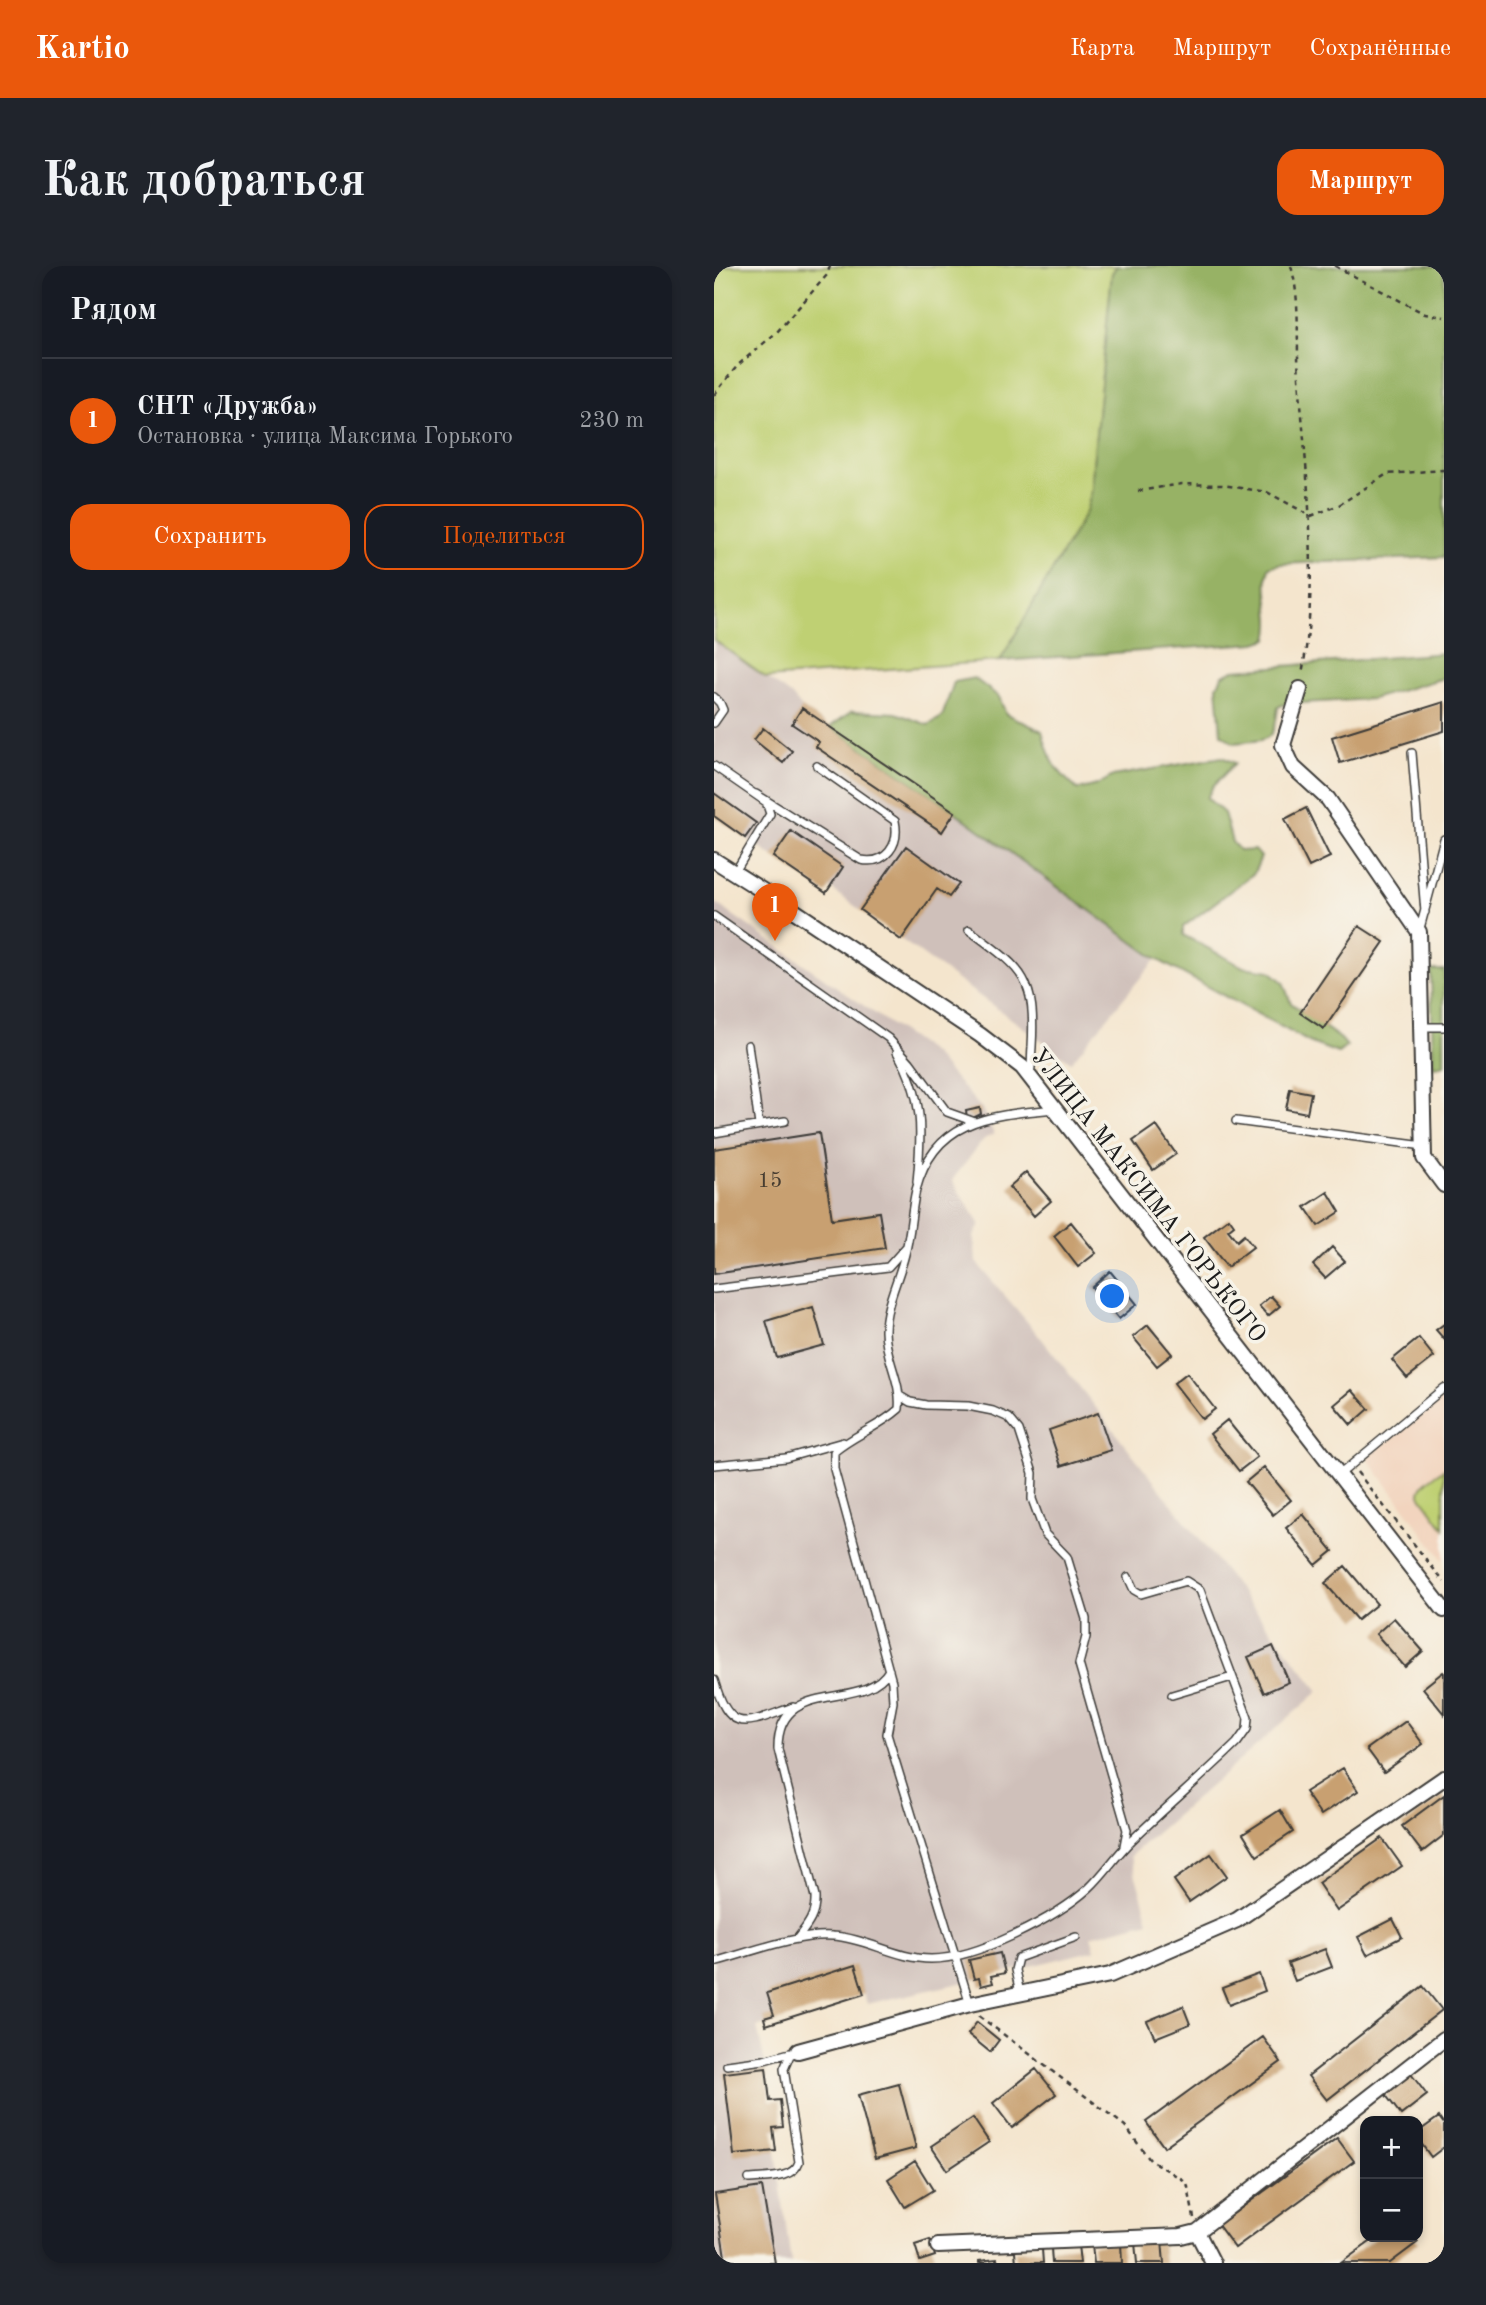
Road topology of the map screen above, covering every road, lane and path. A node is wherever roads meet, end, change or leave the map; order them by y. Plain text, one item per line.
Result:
1 (830, 266) edge
2 (1291, 266) edge
3 (1335, 266) edge
4 (1444, 317) edge
5 (714, 396) edge
6 (1444, 470) edge
7 (1138, 491) dead end
8 (1311, 516) junction
9 (1300, 689) joint
10 (714, 697) edge
11 (714, 723) edge
12 (1412, 753) dead end
13 (714, 766) edge
14 (817, 766) dead end
15 (757, 794) junction
16 (1444, 839) edge
17 (714, 860) edge
18 (735, 872) junction
19 (1424, 912) junction
20 (714, 916) edge
21 (969, 930) dead end
22 (1419, 932) junction
23 (1421, 1027) junction
24 (1444, 1027) edge
25 (888, 1038) junction
26 (748, 1045) dead end
27 (1030, 1075) junction
28 (1056, 1110) junction
29 (785, 1121) dead end
30 (1236, 1121) dead end
31 (975, 1122) junction
32 (760, 1125) junction
33 (714, 1133) edge
34 (1424, 1146) junction
35 (1442, 1178) edge
36 (916, 1190) junction
37 (907, 1245) junction
38 (714, 1289) edge
39 (1444, 1388) edge
40 (900, 1396) junction
41 (847, 1441) junction
42 (714, 1465) edge
43 (1352, 1465) junction
44 (1339, 1475) junction
45 (1128, 1577) dead end
46 (1444, 1582) edge
47 (1444, 1610) edge
48 (889, 1670) junction
49 (1233, 1677) junction
50 (714, 1680) edge
51 (717, 1695) edge
52 (1172, 1695) dead end
53 (804, 1704) junction
54 (1444, 1778) edge
55 (1121, 1852) junction
56 (1076, 1937) dead end
57 (796, 1940) junction
58 (957, 1955) junction
59 (714, 1962) edge
60 (1020, 1994) junction
61 (973, 2004) junction
62 (1439, 2043) edge
63 (798, 2051) junction
64 (1444, 2058) edge
65 (727, 2065) dead end
66 (749, 2179) dead end
67 (1197, 2232) junction
68 (938, 2246) dead end
69 (1213, 2263) edge

1 - 5 path
2 - 8 path
3 - 4 path
6 - 8 path
7 - 8 path
8 - 9 path
9 - 22 street
10 - 11 lane
12 - 19 lane
13 - 15 lane
14 - 15 lane
15 - 18 lane
16 - 19 lane
17 - 18 street, УЛИЦА МАКСИМА ГОРЬКОГО
18 - 27 street, УЛИЦА МАКСИМА ГОРЬКОГО
19 - 22 lane
20 - 25 lane
21 - 27 lane
22 - 23 street
23 - 24 lane
23 - 34 street
25 - 31 lane
25 - 36 lane
26 - 32 lane
27 - 28 street, УЛИЦА МАКСИМА ГОРЬКОГО
28 - 31 lane
28 - 44 street, УЛИЦА МАКСИМА ГОРЬКОГО
29 - 32 lane
30 - 34 lane
31 - 36 lane
32 - 33 lane
34 - 35 street
36 - 37 lane
37 - 38 lane
37 - 40 lane
39 - 43 lane
40 - 41 lane
40 - 55 lane
41 - 42 lane
41 - 48 lane
43 - 44 lane
43 - 46 path
44 - 47 street, УЛИЦА МАКСИМА ГОРЬКОГО
45 - 49 lane
48 - 53 lane
48 - 58 lane
49 - 52 lane
49 - 55 lane
50 - 51 lane
51 - 53 lane
53 - 57 lane
54 - 60 street
55 - 58 lane
56 - 60 lane
57 - 58 lane
57 - 59 lane
58 - 61 lane
60 - 61 street
61 - 63 street
61 - 67 path
62 - 64 street
62 - 67 street
63 - 65 lane
63 - 66 lane
67 - 68 street
67 - 69 street

